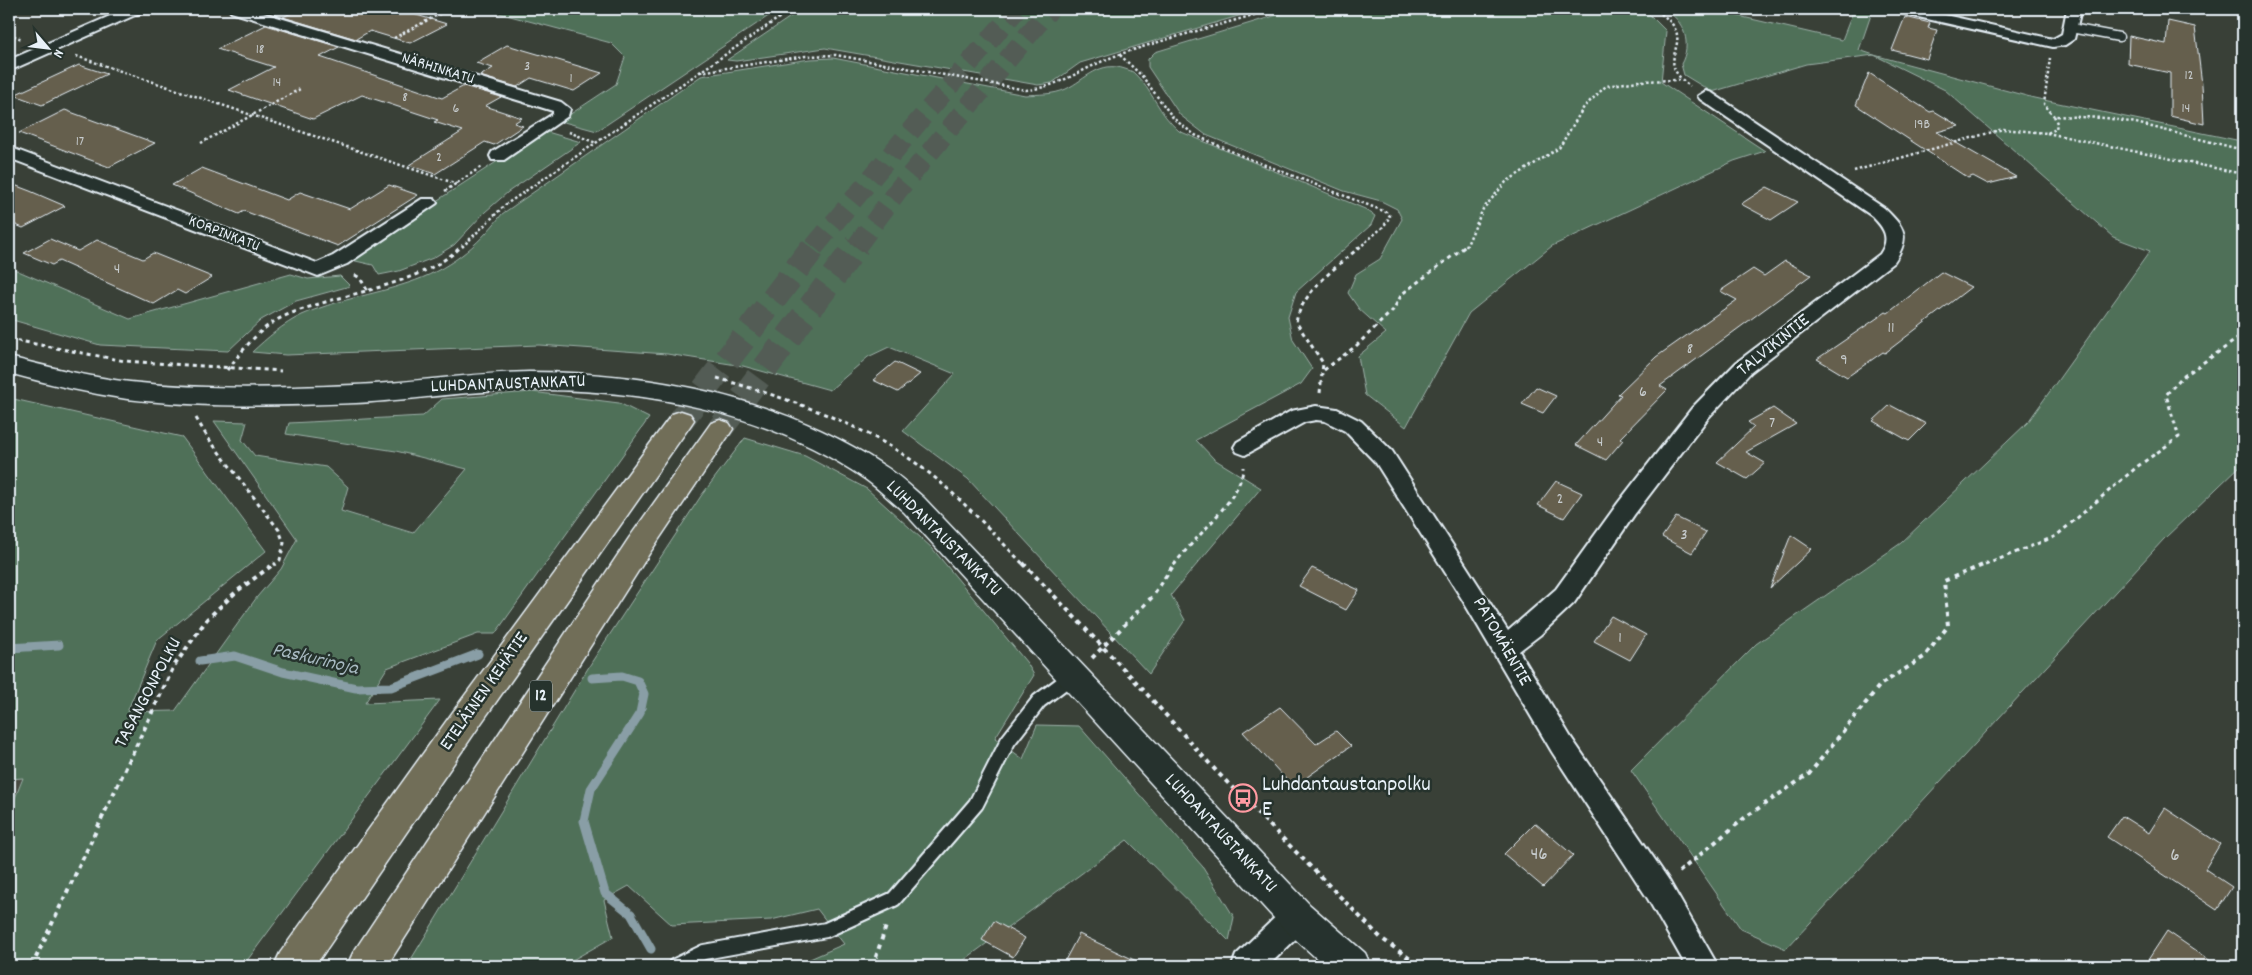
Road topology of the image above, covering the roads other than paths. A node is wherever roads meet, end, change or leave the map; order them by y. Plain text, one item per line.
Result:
1 (137, 9) edge
2 (236, 9) edge
3 (1900, 9) edge
4 (2074, 9) edge
5 (2072, 28) junction
6 (2120, 37) dead end
7 (9, 66) edge
8 (1706, 96) road end
9 (9, 152) edge
10 (498, 156) road end
11 (428, 203) road end
12 (9, 365) edge
13 (681, 420) tunnel mouth
14 (720, 429) tunnel mouth
15 (1245, 447) road end
16 (1505, 648) junction
17 (1072, 677) junction
18 (1297, 917) junction
19 (293, 966) edge
20 (366, 966) edge
21 (675, 966) edge
22 (1247, 966) edge
23 (1352, 966) edge
24 (1703, 966) edge

1 - 7 street
2 - 10 street, NÄRHINKATU
3 - 5 street
4 - 5 street
5 - 6 lane
8 - 16 street, TALVIKINTIE
9 - 11 street, KORPINKATU
12 - 17 street, LUHDANTAUSTANKATU
13 - 19 highway, ETELÄINEN KEHÄTIE
14 - 20 highway, 12
15 - 16 street, PATOMÄENTIE
16 - 24 street, PATOMÄENTIE
17 - 18 street, LUHDANTAUSTANKATU
17 - 21 lane
18 - 22 street
18 - 23 street, LUHDANTAUSTANKATU

